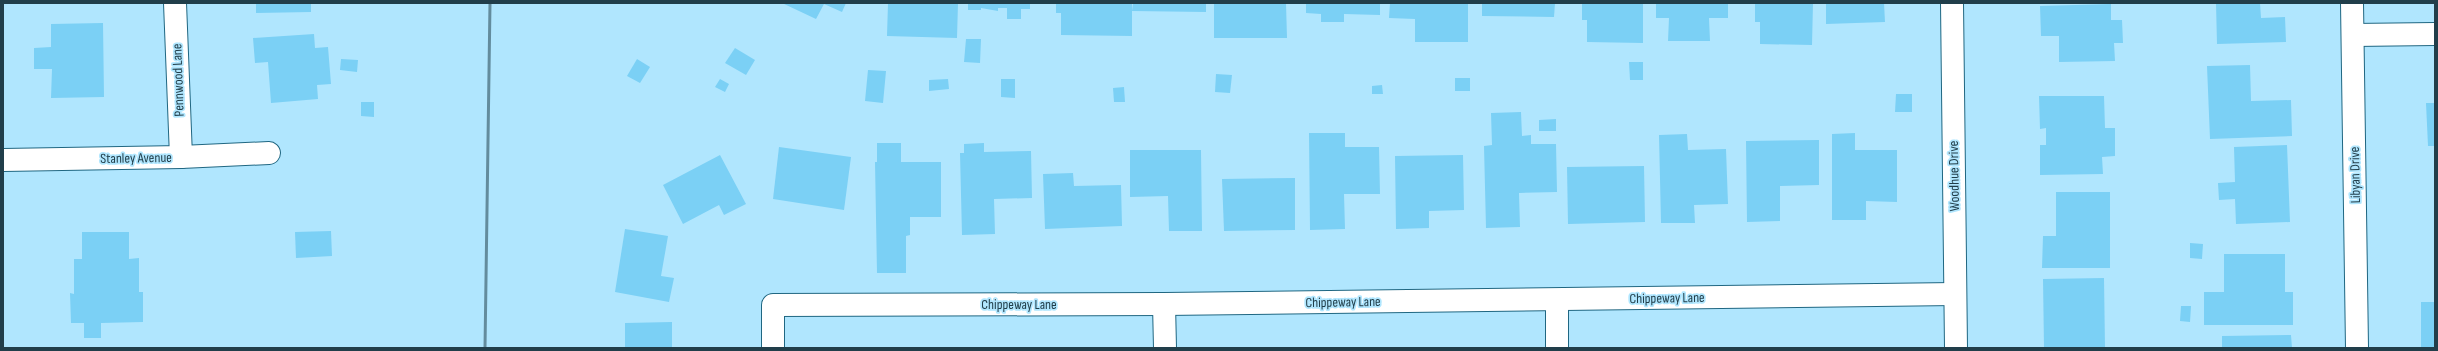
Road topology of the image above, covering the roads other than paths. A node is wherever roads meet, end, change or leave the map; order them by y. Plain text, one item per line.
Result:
1 (175, 3) edge
2 (1952, 3) edge
3 (2352, 3) edge
4 (2435, 34) edge
5 (2353, 36) junction
6 (268, 153) dead end
7 (181, 157) junction
8 (3, 160) edge
9 (1955, 294) junction
10 (1556, 300) junction
11 (1164, 304) junction
12 (774, 348) edge
13 (1165, 348) edge
14 (1557, 348) edge
15 (1956, 348) edge
16 (2357, 348) edge

1 - 7 street, Pennwood Lane
2 - 9 street, Woodhue Drive
3 - 5 street, Libyan Drive
4 - 5 street
5 - 16 street, Libyan Drive
6 - 7 street, Stanley Avenue
7 - 8 street, Stanley Avenue
9 - 10 street, Chippeway Lane
9 - 15 street, Woodhue Drive
10 - 11 street, Chippeway Lane
10 - 14 street
11 - 12 street, Chippeway Lane
11 - 13 street

